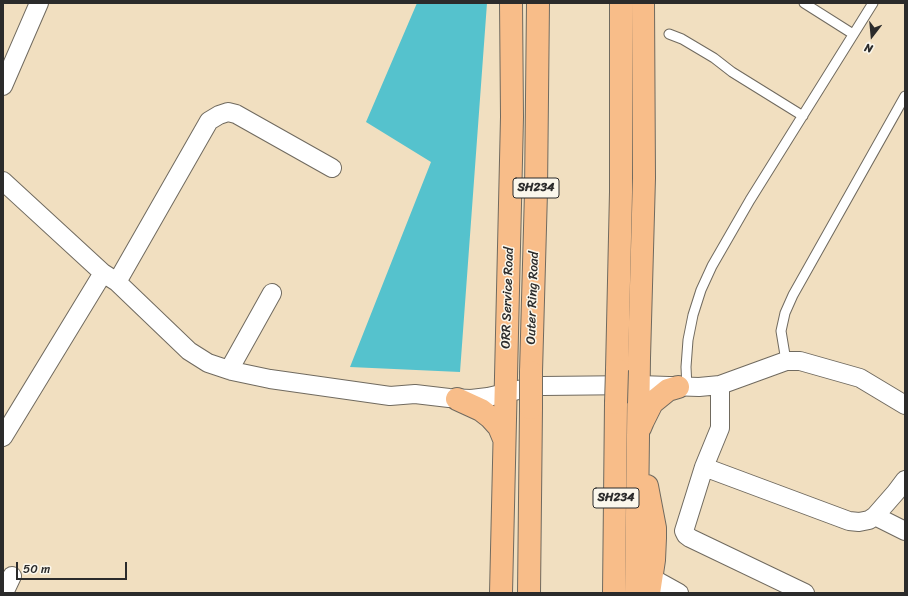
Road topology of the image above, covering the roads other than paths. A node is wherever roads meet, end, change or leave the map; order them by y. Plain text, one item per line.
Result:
1 (39, 3) edge
2 (511, 3) edge
3 (538, 3) edge
4 (621, 3) edge
5 (643, 3) edge
6 (804, 3) edge
7 (873, 3) edge
8 (669, 34) dead end
9 (853, 34) junction
10 (3, 86) edge
11 (905, 96) edge
12 (803, 116) junction
13 (332, 168) dead end
14 (3, 181) edge
15 (110, 278) junction
16 (272, 293) dead end
17 (786, 361) junction
18 (229, 370) junction
19 (639, 385) junction
20 (720, 385) junction
21 (682, 388) junction
22 (506, 392) junction
23 (457, 398) junction
24 (905, 405) edge
25 (5, 430) edge
26 (639, 434) junction
27 (504, 439) junction
28 (638, 458) junction
29 (704, 467) junction
30 (905, 480) edge
31 (875, 516) junction
32 (905, 531) edge
33 (12, 576) dead end
34 (651, 585) edge
35 (4, 593) edge
36 (501, 593) edge
37 (529, 593) edge
38 (614, 593) edge
39 (636, 593) edge
40 (679, 593) edge
41 (805, 593) edge

1 - 10 street
2 - 22 main road, ORR Service Road
3 - 37 main road, Outer Ring Road / SH234, bridge
4 - 38 main road, SH234, bridge
5 - 19 main road
6 - 9 lane
7 - 9 lane
8 - 12 lane
9 - 12 lane
11 - 17 lane
12 - 21 lane
13 - 15 street
14 - 15 street
15 - 18 street
15 - 25 street
16 - 18 street
17 - 20 street
17 - 24 street
18 - 23 street
19 - 21 street
19 - 22 street
19 - 26 main road
20 - 21 street
20 - 29 street
21 - 26 main road
22 - 23 street
22 - 27 main road, ORR Service Road
23 - 27 main road
26 - 28 main road
27 - 36 main road, ORR Service Road
28 - 34 main road
28 - 39 main road
29 - 31 street
29 - 41 street
30 - 31 street
31 - 32 street
33 - 35 street
34 - 40 street

